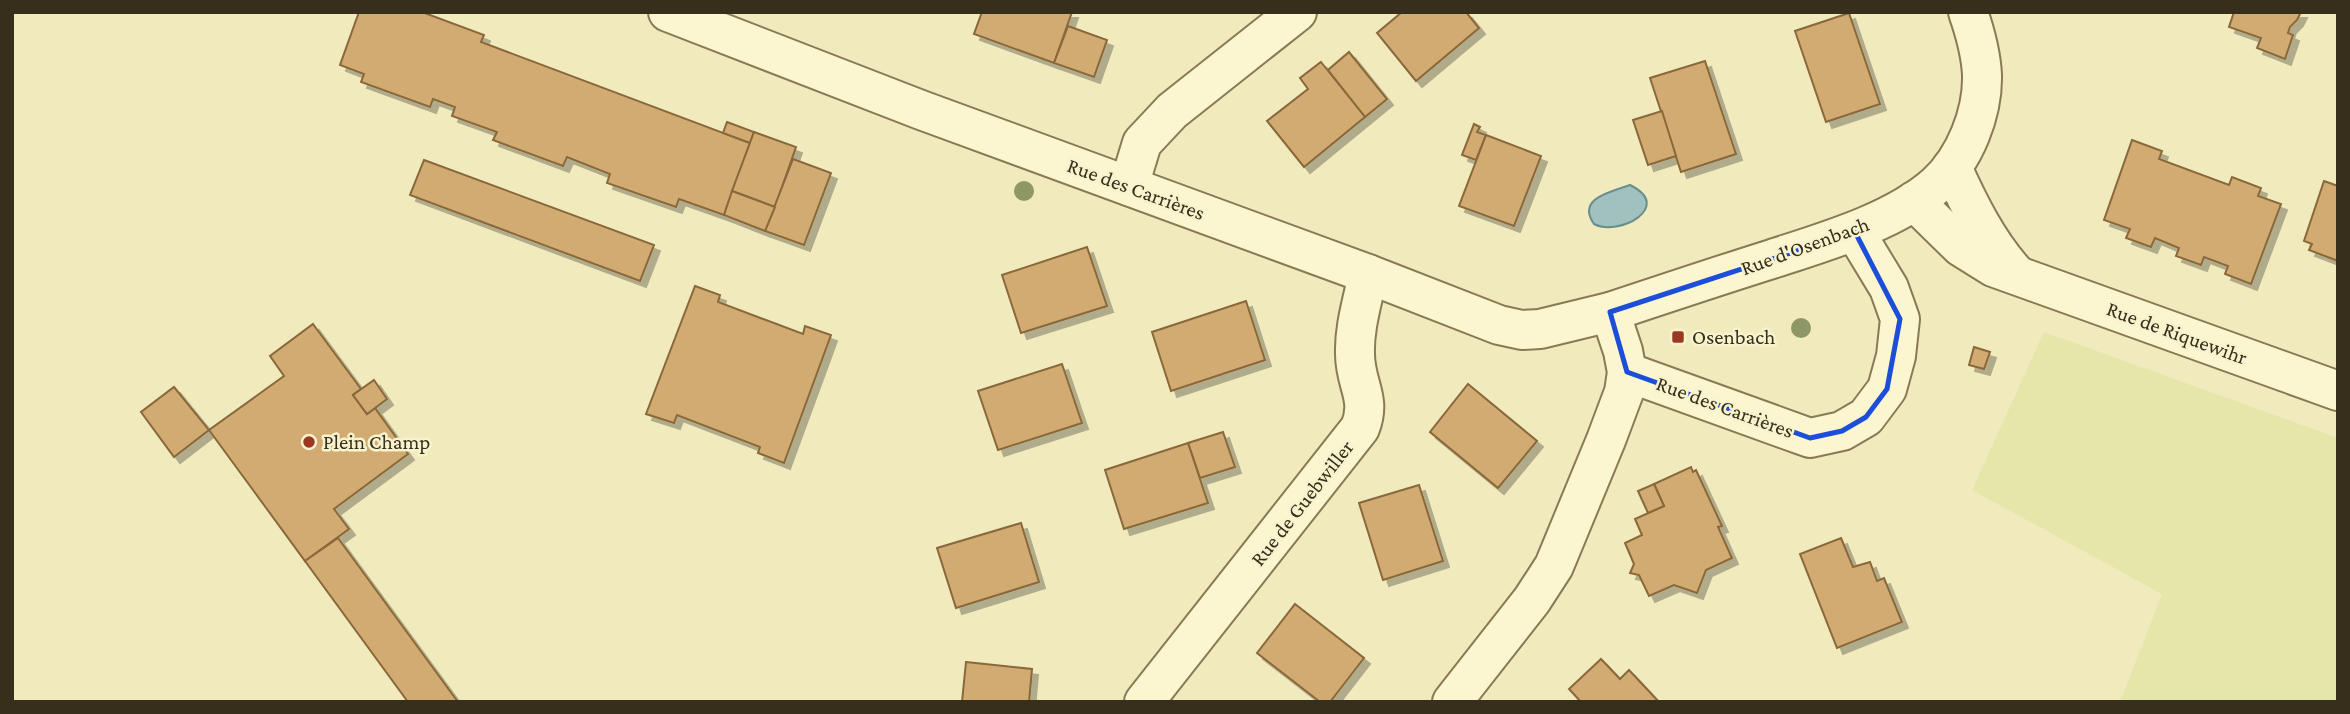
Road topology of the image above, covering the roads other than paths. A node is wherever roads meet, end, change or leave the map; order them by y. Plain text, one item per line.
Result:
1 (668, 12) edge
2 (1297, 12) edge
3 (1968, 12) edge
4 (1952, 167) junction
5 (1129, 186) junction
6 (1913, 201) junction
7 (1855, 232) junction
8 (1368, 274) junction
9 (2016, 274) junction
10 (1610, 312) junction
11 (1627, 372) junction
12 (2338, 391) edge
13 (1144, 702) edge
14 (1452, 702) edge

1 - 5 street, Rue des Carrières
2 - 5 street
3 - 4 street, Rue d'Osenbach
4 - 6 street, Rue d'Osenbach
4 - 9 street
5 - 8 street, Rue des Carrières
6 - 7 street, Rue d'Osenbach
6 - 9 street, Rue de Riquewihr
7 - 10 street, Rue d'Osenbach
7 - 11 street, Rue des Carrières
8 - 10 street, Rue des Carrières
8 - 13 street, Rue de Guebwiller
9 - 12 street, Rue de Riquewihr
10 - 11 street
11 - 14 street

